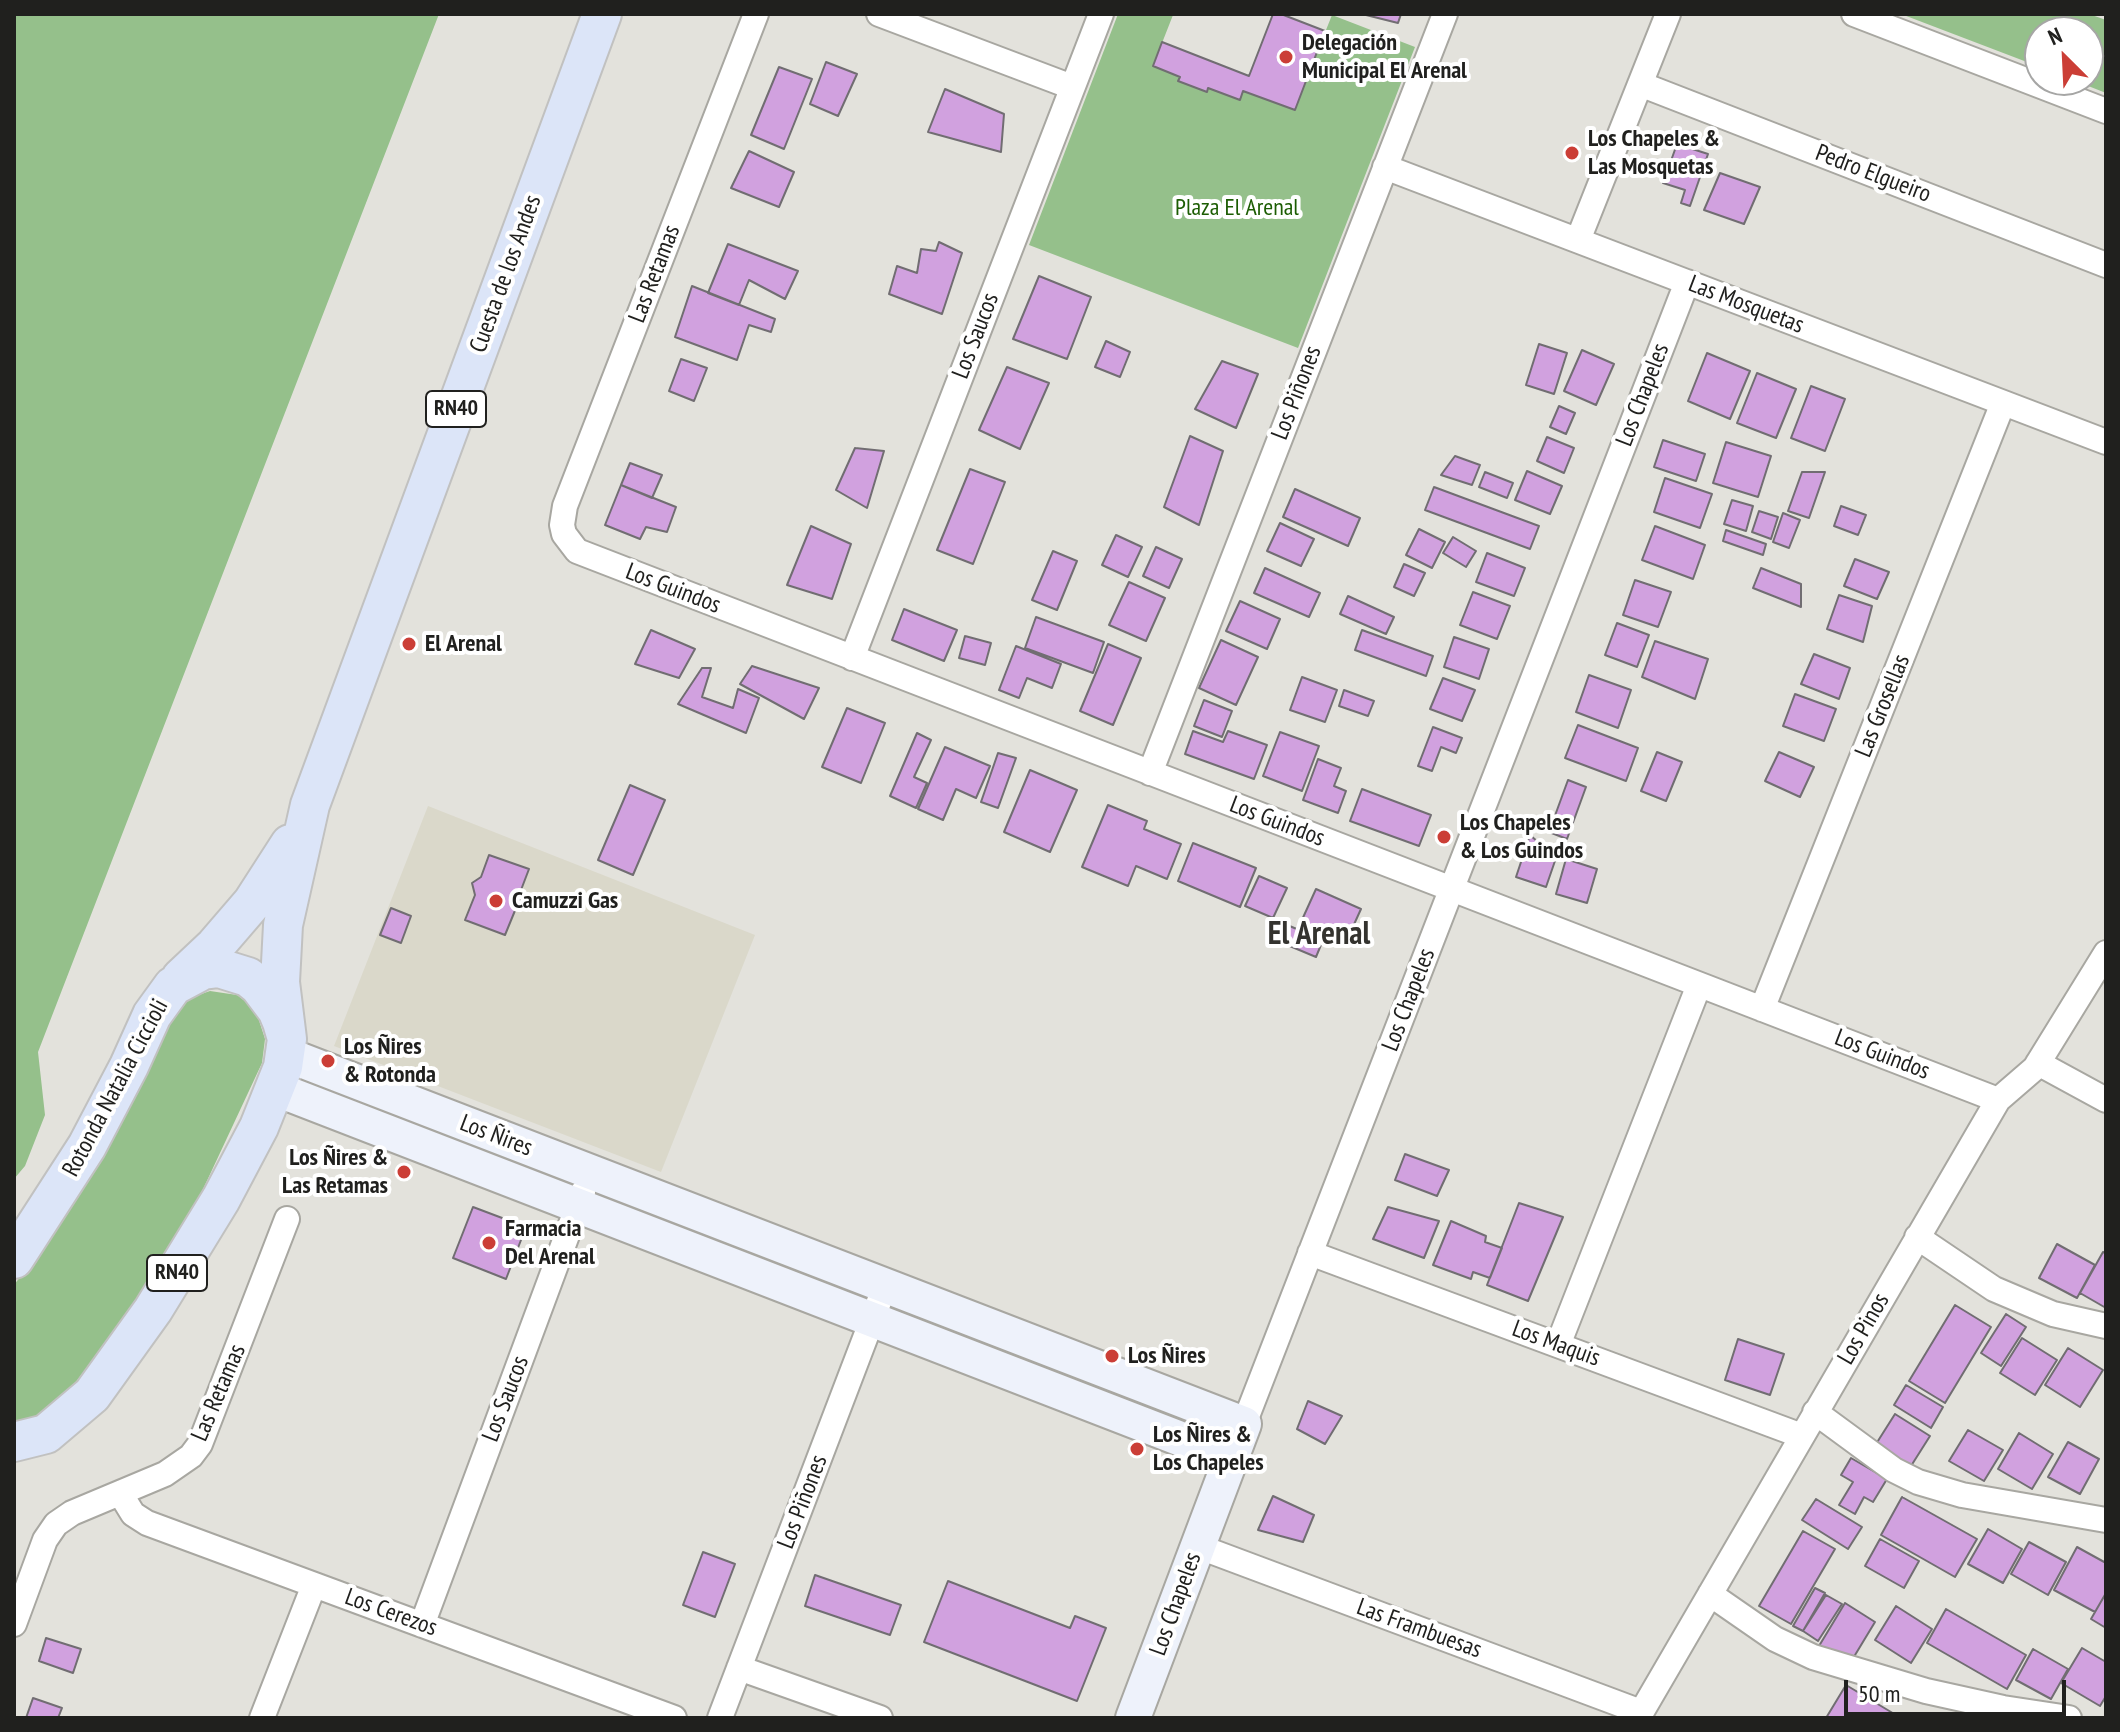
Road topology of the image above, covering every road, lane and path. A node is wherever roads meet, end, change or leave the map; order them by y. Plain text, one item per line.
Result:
1 (602, 14) edge
2 (756, 14) edge
3 (879, 14) edge
4 (1101, 14) edge
5 (1445, 14) edge
6 (1668, 14) edge
7 (1854, 14) edge
8 (1640, 84) junction
9 (1072, 87) junction
10 (2106, 111) edge
11 (1385, 167) junction
12 (1578, 240) junction
13 (2106, 265) edge
14 (1687, 282) junction
15 (2003, 403) junction
16 (2106, 442) edge
17 (564, 534) joint
18 (852, 658) junction
19 (1150, 773) junction
20 (310, 805) junction
21 (1451, 889) junction
22 (2106, 953) edge
23 (1699, 985) junction
24 (173, 986) junction
25 (1762, 1009) junction
26 (283, 1061) junction
27 (2038, 1063) junction
28 (1998, 1100) junction
29 (2106, 1100) edge
30 (591, 1173) junction
31 (578, 1206) junction
32 (287, 1219) dead end
33 (1917, 1237) junction
34 (1310, 1253) junction
35 (14, 1259) edge
36 (885, 1286) junction
37 (873, 1320) junction
38 (2106, 1326) edge
39 (1558, 1345) junction
40 (1815, 1412) junction
41 (1244, 1424) junction
42 (1802, 1436) junction
43 (25, 1443) edge
44 (1230, 1458) junction
45 (120, 1493) junction
46 (2106, 1520) edge
47 (1197, 1546) junction
48 (314, 1585) junction
49 (1710, 1594) junction
50 (14, 1624) edge
51 (422, 1625) junction
52 (739, 1668) junction
53 (1640, 1715) edge
54 (262, 1718) edge
55 (674, 1718) edge
56 (720, 1718) edge
57 (880, 1718) edge
58 (1133, 1718) edge
59 (2069, 1718) edge

1 - 20 main road, Cuesta de los Andes / RN40
2 - 17 street, Las Retamas
3 - 9 street
4 - 9 street, Los Saucos
5 - 11 street, Los Piñones
6 - 8 street
7 - 10 street
8 - 12 street
8 - 13 street, Pedro Elgueiro
9 - 18 street, Los Saucos
11 - 12 street, Las Mosquetas
11 - 19 street, Los Piñones
12 - 14 street, Las Mosquetas
14 - 15 street, Las Mosquetas
14 - 21 street, Los Chapeles
15 - 16 street, Las Mosquetas
15 - 25 street, Las Grosellas
17 - 18 street, Los Guindos
18 - 19 street, Los Guindos
19 - 21 street, Los Guindos
20 - 24 main road, Cuesta de los Andes / RN40
20 - 26 main road, Cuesta de los Andes / RN40
21 - 23 street, Los Guindos
21 - 34 street, Los Chapeles
22 - 27 street, Los Pinos
23 - 25 street, Los Guindos
23 - 39 street
24 - 26 main road, Rotonda Natalia Ciccioli
24 - 35 main road, Rotonda Natalia Ciccioli / RN40
25 - 28 street, Los Guindos
26 - 30 street, Los Ñires
26 - 31 street, Los Ñires
26 - 43 main road, RN40
27 - 28 street, Los Pinos
27 - 29 street
28 - 33 street, Los Pinos
30 - 31 street, Los Saucos
30 - 36 street, Los Ñires
31 - 37 street, Los Ñires
31 - 51 street, Los Saucos
32 - 45 street, Las Retamas
33 - 38 street
33 - 40 street, Los Pinos
34 - 39 street, Los Maquis
34 - 41 street, Los Chapeles
36 - 37 street, Los Piñones
36 - 41 street, Los Ñires
37 - 44 street, Los Ñires
37 - 52 street, Los Piñones
39 - 42 street, Los Maquis
40 - 42 street, Los Pinos
40 - 46 street
41 - 44 street, Los Chapeles
42 - 49 street, Los Pinos
44 - 47 street, Los Chapeles
45 - 48 street, Los Cerezos
45 - 50 street, Las Retamas
47 - 53 street, Las Frambuesas
47 - 58 street, Los Chapeles
48 - 51 street, Los Cerezos
48 - 54 street
49 - 53 street, Los Pinos
49 - 59 street
51 - 55 street, Los Cerezos
52 - 56 street, Los Piñones
52 - 57 street

